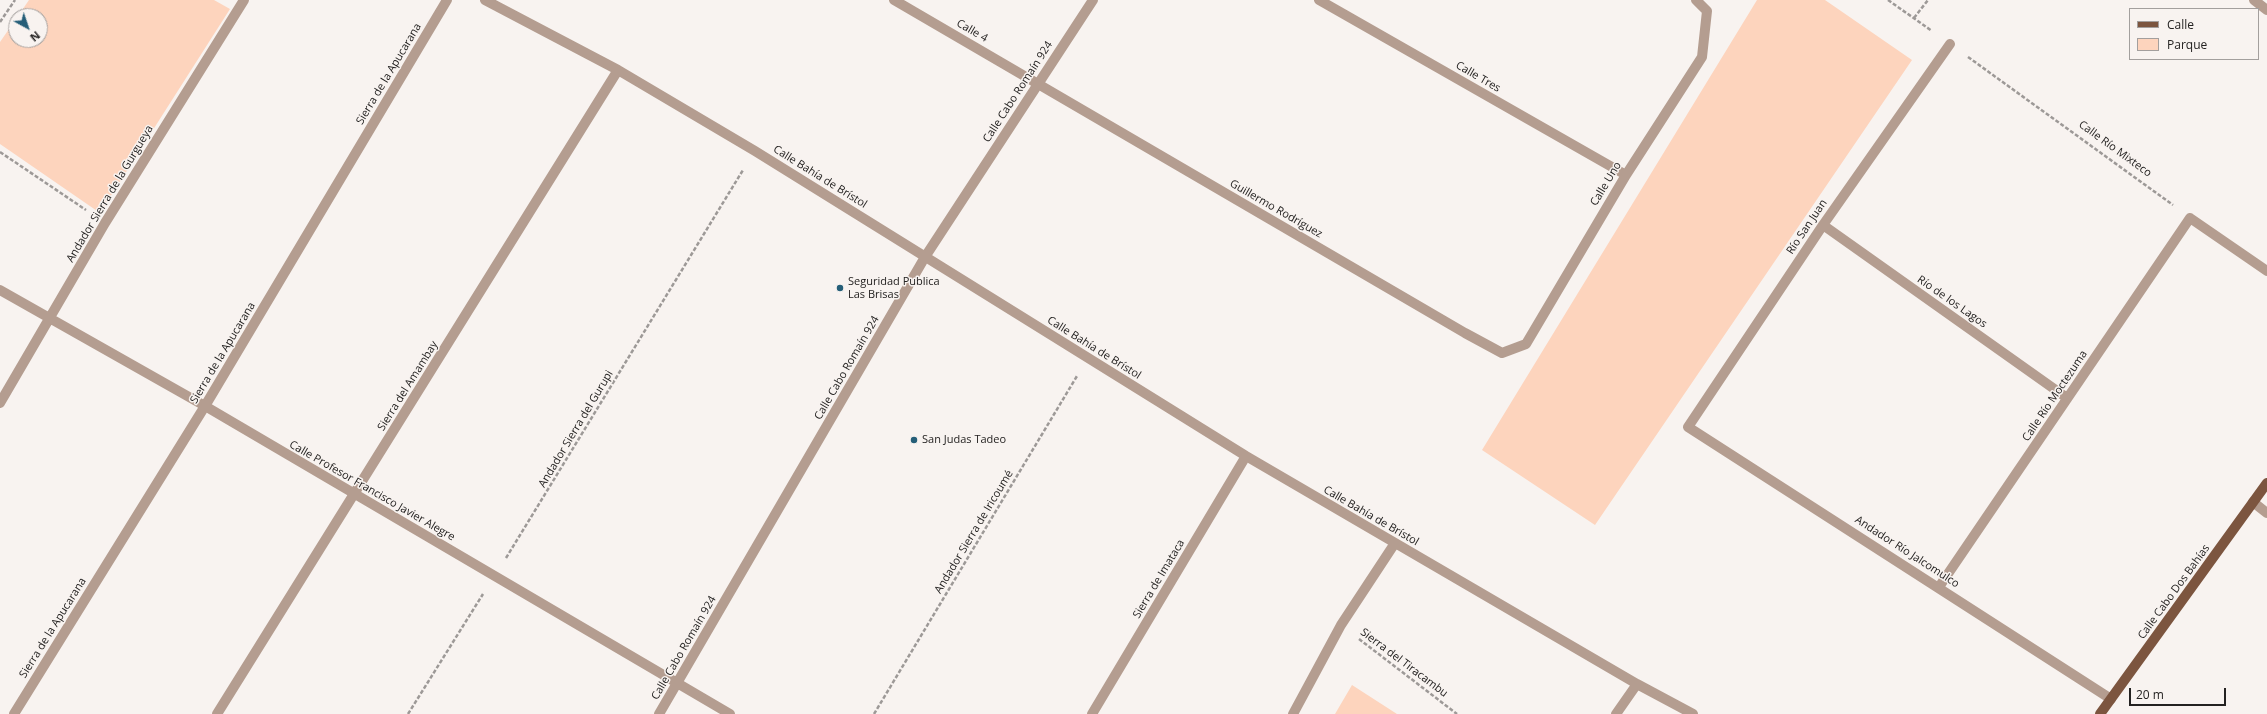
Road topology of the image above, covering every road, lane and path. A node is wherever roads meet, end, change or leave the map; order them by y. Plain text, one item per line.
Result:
1 (15, 0) edge
2 (244, 0) edge
3 (447, 0) edge
4 (485, 0) edge
5 (894, 0) edge
6 (1093, 0) edge
7 (1319, 0) edge
8 (1696, 0) edge
9 (1888, 0) edge
10 (1928, 0) edge
11 (2254, 0) edge
12 (2267, 10) edge
13 (1914, 18) junction
14 (0, 22) edge
15 (1950, 44) junction
16 (618, 70) junction
17 (1038, 83) junction
18 (755, 151) junction
19 (0, 152) edge
20 (1626, 175) junction
21 (2190, 218) junction
22 (105, 222) junction
23 (1823, 225) junction
24 (925, 257) junction
25 (2267, 271) edge
26 (0, 290) edge
27 (50, 318) junction
28 (1502, 353) joint
29 (1087, 358) junction
30 (2067, 398) junction
31 (0, 403) edge
32 (205, 406) junction
33 (1688, 427) joint
34 (1246, 456) junction
35 (2267, 484) edge
36 (354, 495) junction
37 (2253, 502) junction
38 (2267, 513) edge
39 (1395, 543) junction
40 (494, 576) junction
41 (1939, 587) junction
42 (1341, 626) junction
43 (677, 683) junction
44 (1637, 684) junction
45 (2111, 699) junction
46 (14, 714) edge
47 (217, 714) edge
48 (408, 714) edge
49 (659, 714) edge
50 (730, 714) edge
51 (874, 714) edge
52 (1092, 714) edge
53 (1293, 714) edge
54 (1457, 714) edge
55 (1616, 714) edge
56 (1693, 714) edge
57 (2100, 714) edge

1 - 14 path
2 - 22 street, Andador Sierra de la Gurgueya
3 - 32 street, Sierra de la Apucarana
4 - 16 street, Calle Bahía de Brístol
5 - 17 street, Calle 4
6 - 17 street, Calle Cabo Romaín 924
7 - 20 street, Calle Tres
8 - 20 street, Calle Uno
9 - 13 path, Calle Río Mixteco
10 - 13 path
11 - 12 street
13 - 15 path, Calle Río Mixteco
15 - 21 path, Calle Río Mixteco
15 - 23 street, Río San Juan
16 - 18 street, Calle Bahía de Brístol
16 - 36 street, Sierra del Amambay
17 - 24 street, Calle Cabo Romaín 924
17 - 28 street, Guillermo Rodríguez
18 - 24 street, Calle Bahía de Brístol
18 - 40 path, Andador Sierra del Gurupi
19 - 22 path
20 - 28 street, Calle Uno
21 - 25 street
21 - 30 street, Calle Río Moctezuma
22 - 27 street, Andador Sierra de la Gurgueya
23 - 30 street, Río de los Lagos
23 - 33 street, Río San Juan
24 - 29 street, Calle Bahía de Brístol
24 - 43 street, Calle Cabo Romaín 924
26 - 27 street, Calle Profesor Francisco Javier Alegre
27 - 31 street, Andador Sierra de la Gurgueya
27 - 32 street, Calle Profesor Francisco Javier Alegre
29 - 34 street, Calle Bahía de Brístol
29 - 51 path, Andador Sierra de Iricoumé
30 - 41 street, Calle Río Moctezuma
32 - 36 street, Calle Profesor Francisco Javier Alegre
32 - 46 street, Sierra de la Apucarana
33 - 41 street, Andador Río Jalcomulco
34 - 39 street, Calle Bahía de Brístol
34 - 52 street, Sierra de Imataca
35 - 37 main road, Calle Cabo Dos Bahías
36 - 40 street, Calle Profesor Francisco Javier Alegre
36 - 47 street, Sierra del Amambay
37 - 38 street
37 - 45 main road, Calle Cabo Dos Bahías
39 - 42 street
39 - 44 street, Calle Bahía de Brístol
40 - 43 street, Calle Profesor Francisco Javier Alegre
40 - 48 path, Andador Sierra del Gurupi
41 - 45 street, Andador Río Jalcomulco
42 - 53 street
42 - 54 path, Sierra del Tiracambu
43 - 49 street, Calle Cabo Romaín 924
43 - 50 street, Calle Profesor Francisco Javier Alegre
44 - 55 street
44 - 56 street, Calle Bahía de Brístol
45 - 57 main road, Calle Cabo Dos Bahías

